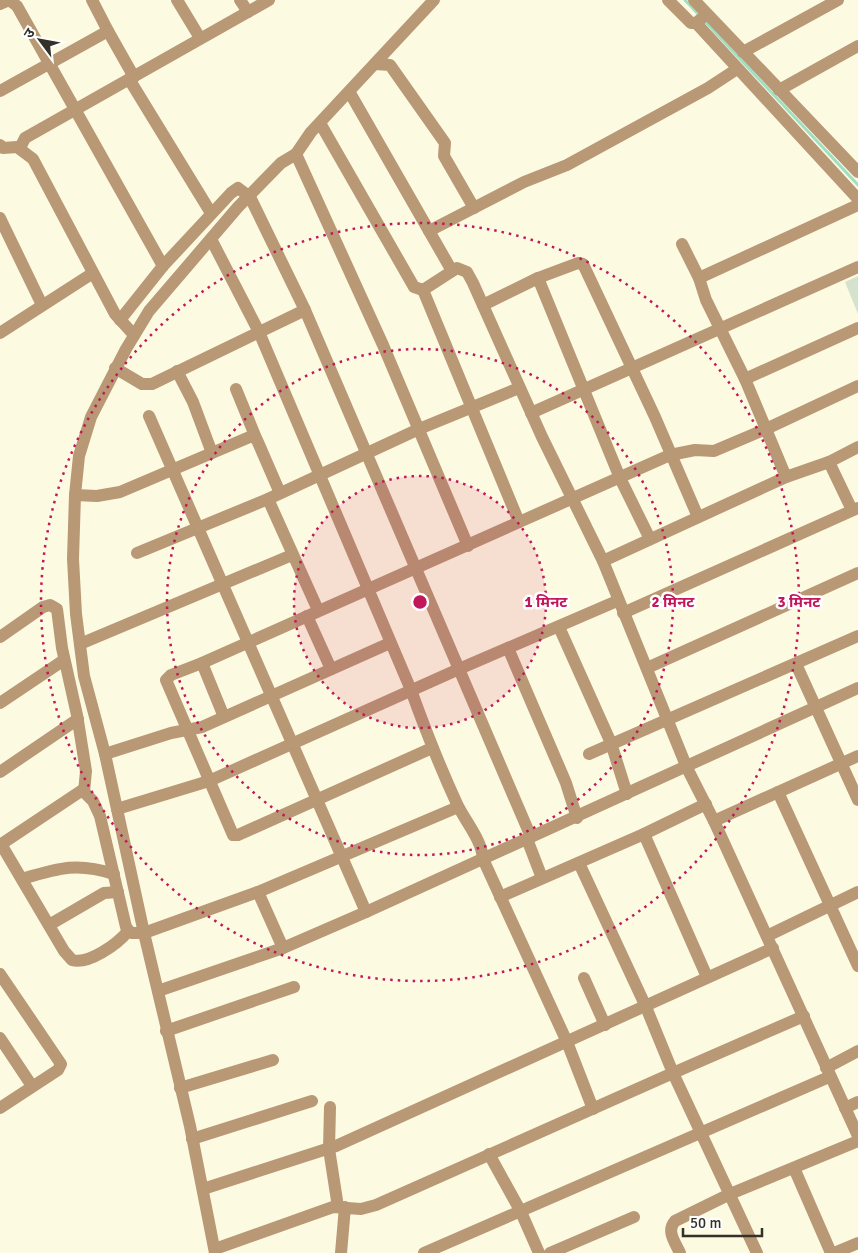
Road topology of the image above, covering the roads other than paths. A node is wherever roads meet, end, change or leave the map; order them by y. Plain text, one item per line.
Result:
1 (92, 0) edge
2 (177, 0) edge
3 (240, 0) edge
4 (270, 0) edge
5 (434, 0) edge
6 (668, 0) edge
7 (694, 0) edge
8 (838, 0) edge
9 (0, 4) edge
10 (248, 12) junction
11 (702, 18) junction
12 (108, 31) junction
13 (200, 38) junction
14 (858, 46) edge
15 (743, 52) junction
16 (49, 63) junction
17 (375, 64) junction
18 (737, 69) junction
19 (131, 78) junction
20 (779, 90) junction
21 (0, 91) edge
22 (350, 93) junction
23 (75, 110) junction
24 (320, 122) junction
25 (0, 145) edge
26 (20, 148) junction
27 (296, 154) junction
28 (858, 172) edge
29 (245, 193) junction
30 (858, 199) edge
31 (858, 205) edge
32 (474, 208) junction
33 (211, 213) junction
34 (0, 218) edge
35 (429, 231) junction
36 (211, 239) junction
37 (682, 244) dead end
38 (163, 266) junction
39 (858, 267) edge
40 (452, 271) junction
41 (92, 273) junction
42 (538, 278) junction
43 (699, 278) junction
44 (423, 290) junction
45 (42, 305) junction
46 (483, 305) junction
47 (305, 310) junction
48 (127, 328) junction
49 (722, 328) junction
50 (858, 328) edge
51 (0, 332) edge
52 (259, 332) junction
53 (116, 368) junction
54 (631, 368) junction
55 (177, 371) junction
56 (745, 378) junction
57 (858, 386) edge
58 (236, 388) dead end
59 (519, 388) junction
60 (584, 392) junction
61 (473, 407) junction
62 (532, 413) junction
63 (149, 416) dead end
64 (419, 429) junction
65 (766, 429) junction
66 (256, 438) junction
67 (858, 447) edge
68 (212, 453) junction
69 (367, 453) junction
70 (670, 455) junction
71 (829, 462) junction
72 (174, 470) junction
73 (318, 476) junction
74 (786, 477) junction
75 (620, 478) junction
76 (75, 496) junction
77 (274, 496) junction
78 (571, 497) junction
79 (855, 509) edge
80 (698, 517) junction
81 (519, 522) junction
82 (198, 526) junction
83 (650, 539) junction
84 (468, 546) junction
85 (137, 553) dead end
86 (292, 555) junction
87 (603, 561) junction
88 (414, 569) junction
89 (858, 573) edge
90 (224, 586) junction
91 (368, 590) junction
92 (617, 601) junction
93 (312, 613) junction
94 (623, 613) junction
95 (559, 627) junction
96 (0, 636) edge
97 (858, 636) edge
98 (250, 642) junction
99 (390, 642) junction
100 (80, 644) junction
101 (508, 648) junction
102 (64, 660) junction
103 (202, 664) junction
104 (796, 664) junction
105 (647, 668) junction
106 (330, 669) junction
107 (459, 669) junction
108 (858, 688) edge
109 (411, 690) junction
110 (272, 694) junction
111 (0, 704) edge
112 (817, 706) junction
113 (224, 717) junction
114 (78, 719) junction
115 (668, 720) junction
116 (187, 731) junction
117 (612, 743) junction
118 (293, 744) junction
119 (432, 748) junction
120 (105, 754) junction
121 (589, 754) dead end
122 (858, 756) edge
123 (841, 764) junction
124 (687, 768) junction
125 (0, 772) edge
126 (209, 781) junction
127 (84, 789) junction
128 (778, 792) junction
129 (626, 794) junction
130 (318, 798) junction
131 (858, 800) edge
132 (706, 804) junction
133 (458, 806) junction
134 (118, 809) junction
135 (577, 818) junction
136 (714, 821) junction
137 (644, 834) junction
138 (529, 838) junction
139 (1, 844) edge
140 (342, 855) junction
141 (483, 859) junction
142 (579, 863) junction
143 (114, 874) junction
144 (542, 878) junction
145 (22, 879) junction
146 (118, 892) junction
147 (258, 892) junction
148 (858, 892) edge
149 (500, 897) junction
150 (830, 906) junction
151 (366, 912) junction
152 (49, 925) junction
153 (128, 932) junction
154 (144, 933) junction
155 (770, 942) junction
156 (283, 948) junction
157 (858, 966) edge
158 (0, 974) edge
159 (707, 977) junction
160 (584, 978) dead end
161 (294, 987) dead end
162 (158, 990) junction
163 (646, 1007) junction
164 (804, 1016) junction
165 (605, 1025) junction
166 (166, 1031) junction
167 (0, 1038) edge
168 (567, 1042) junction
169 (858, 1051) edge
170 (273, 1060) dead end
171 (827, 1072) junction
172 (673, 1073) junction
173 (32, 1086) junction
174 (180, 1088) junction
175 (312, 1101) dead end
176 (858, 1102) edge
177 (330, 1107) dead end
178 (0, 1108) edge
179 (845, 1108) junction
180 (593, 1109) junction
181 (702, 1134) junction
182 (858, 1136) edge
183 (192, 1139) junction
184 (858, 1141) edge
185 (329, 1149) junction
186 (489, 1154) junction
187 (794, 1168) junction
188 (202, 1189) junction
189 (730, 1194) junction
190 (341, 1207) junction
191 (521, 1212) junction
192 (634, 1217) dead end
193 (858, 1243) edge
194 (215, 1251) edge
195 (341, 1253) edge
196 (424, 1253) edge
197 (539, 1253) edge
198 (550, 1253) edge
199 (680, 1253) edge
200 (756, 1253) edge
201 (833, 1253) edge

1 - 12 street
2 - 13 street
3 - 10 street
4 - 10 street
5 - 17 street
6 - 11 street
7 - 11 street
8 - 15 street
9 - 16 street
10 - 13 street
11 - 15 street
11 - 18 street
12 - 16 street
12 - 19 street
13 - 19 street
14 - 20 street
15 - 20 street
16 - 21 street
16 - 23 street
17 - 22 street
17 - 32 street
18 - 30 street
18 - 32 street
19 - 23 street
19 - 33 street
20 - 28 street
22 - 24 street
22 - 35 street
23 - 26 street
23 - 38 street
24 - 27 street
24 - 44 street
25 - 26 street
26 - 41 street
27 - 29 street
27 - 64 street
29 - 33 street
29 - 36 street
29 - 47 street
31 - 43 street
32 - 35 street
33 - 38 street
34 - 45 street
35 - 40 street
36 - 48 street
36 - 52 street
37 - 43 street
38 - 48 street
39 - 49 street
40 - 44 street
40 - 46 street
41 - 45 street
41 - 48 street
42 - 46 street
42 - 54 street
42 - 60 street
43 - 49 street
44 - 61 street
45 - 51 street
46 - 59 street
47 - 52 street
47 - 69 street
48 - 53 street
49 - 54 street
49 - 56 street
50 - 56 street
52 - 55 street
52 - 73 street
53 - 55 street
53 - 76 street
54 - 60 street
54 - 70 street
55 - 68 street
56 - 65 street
57 - 65 street
58 - 66 street
59 - 61 street
59 - 62 street
60 - 62 street
60 - 75 street
61 - 64 street
61 - 81 street
62 - 78 street
63 - 72 street
64 - 69 street
64 - 84 street
65 - 70 street
65 - 74 street
66 - 68 street
66 - 77 street
67 - 71 street
68 - 72 street
69 - 73 street
69 - 88 street
70 - 75 street
70 - 80 street
71 - 74 street
71 - 79 street
72 - 76 street
72 - 82 street
73 - 77 street
73 - 91 street
74 - 80 street
75 - 78 street
75 - 83 street
76 - 100 street
77 - 82 street
77 - 86 street
78 - 81 street
78 - 87 street
79 - 94 street
80 - 83 street
81 - 84 street
82 - 85 street
82 - 90 street
83 - 87 street
84 - 88 street
86 - 90 street
86 - 93 street
87 - 92 street
88 - 91 street
88 - 107 street
89 - 105 street
90 - 98 street
90 - 100 street
91 - 93 street
91 - 99 street
92 - 94 street
92 - 95 street
93 - 98 street
93 - 106 street
94 - 105 street
95 - 101 street
95 - 117 street
96 - 102 street
97 - 104 street
98 - 103 street
98 - 110 street
99 - 106 street
99 - 109 street
100 - 120 street
101 - 107 street
101 - 135 street
102 - 111 street
102 - 114 street
103 - 113 street
103 - 116 street
104 - 112 street
104 - 115 street
105 - 115 street
106 - 110 street
107 - 109 street
107 - 138 street
108 - 112 street
109 - 118 street
109 - 119 street
110 - 113 street
110 - 118 street
112 - 123 street
112 - 124 street
113 - 116 street
114 - 125 street
114 - 127 street
115 - 117 street
115 - 124 street
116 - 120 street
116 - 126 street
117 - 121 street
117 - 129 street
118 - 126 street
118 - 130 street
119 - 130 street
119 - 133 street
120 - 134 street
122 - 123 street
123 - 128 street
123 - 131 street
124 - 129 street
124 - 132 street
126 - 130 street
126 - 134 street
127 - 139 street
127 - 143 street
128 - 136 street
128 - 150 street
129 - 135 street
130 - 140 street
132 - 136 street
132 - 137 street
133 - 140 street
133 - 141 street
134 - 154 street
135 - 138 street
136 - 155 street
137 - 142 street
137 - 159 street
138 - 141 street
138 - 144 street
139 - 145 street
140 - 147 street
140 - 151 street
141 - 149 street
141 - 151 street
142 - 144 street
142 - 163 street
143 - 145 street
143 - 146 street
144 - 149 street
145 - 152 street
146 - 152 street
146 - 153 street
147 - 154 street
147 - 156 street
148 - 150 street
149 - 168 street
150 - 155 street
150 - 157 street
151 - 156 street
152 - 153 street
153 - 154 street
154 - 162 street
155 - 159 street
155 - 164 street
156 - 162 street
158 - 173 street
159 - 163 street
160 - 165 street
161 - 166 street
162 - 166 street
163 - 165 street
163 - 172 street
164 - 171 street
164 - 172 street
165 - 168 street
166 - 174 street
167 - 173 street
168 - 180 street
168 - 185 street
169 - 171 street
170 - 174 street
171 - 179 street
171 - 181 street
172 - 180 street
172 - 181 street
173 - 178 street
174 - 183 street
175 - 183 street
176 - 179 street
177 - 185 street
179 - 182 street
180 - 186 street
181 - 189 street
181 - 191 street
183 - 188 street
184 - 187 street
185 - 188 street
185 - 190 street
186 - 190 street
186 - 191 street
187 - 189 street
187 - 201 street
188 - 194 street
189 - 199 street
189 - 200 street
190 - 194 street
190 - 195 street
191 - 196 street
191 - 197 street
192 - 198 street
193 - 201 street

